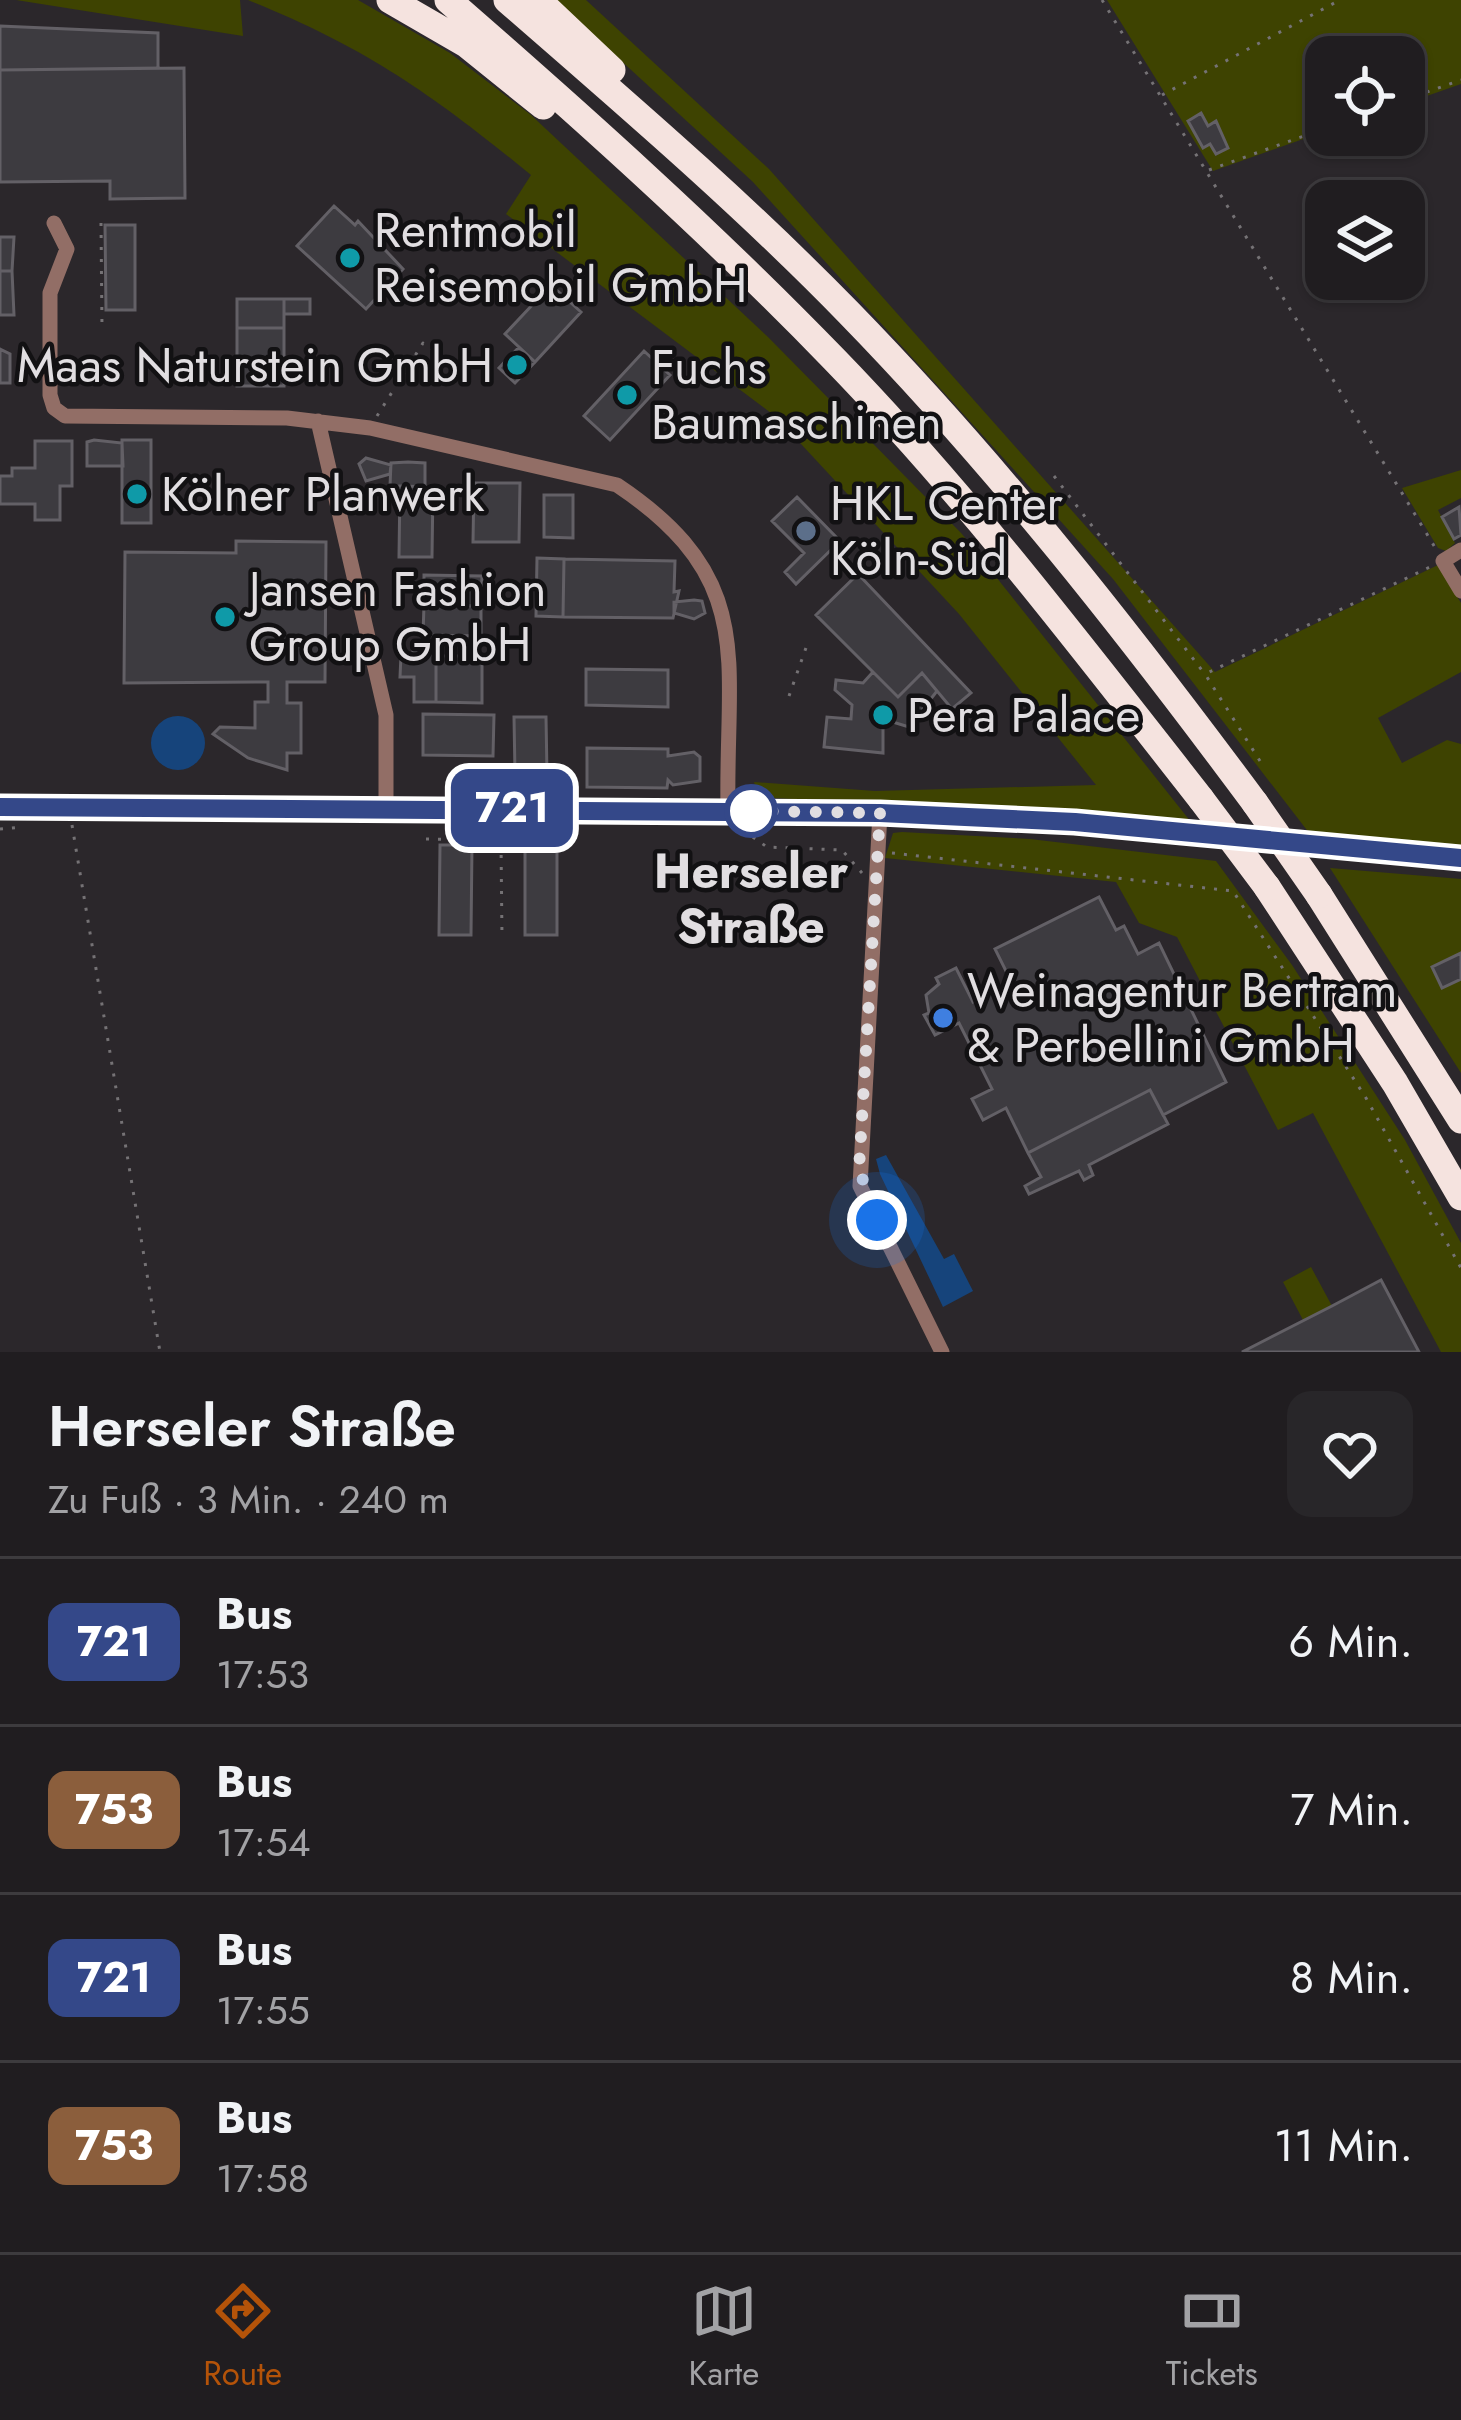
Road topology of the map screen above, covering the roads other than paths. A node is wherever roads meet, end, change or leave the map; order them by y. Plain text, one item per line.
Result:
1 (390, 0) edge
2 (448, 0) edge
3 (507, 0) edge
4 (538, 0) edge
5 (699, 167) junction
6 (54, 223) dead end
7 (835, 360) junction
8 (318, 421) junction
9 (1461, 550) edge
10 (1461, 591) edge
11 (0, 807) edge
12 (386, 808) junction
13 (728, 810) junction
14 (880, 813) junction
15 (1461, 858) edge
16 (1461, 1120) edge
17 (1461, 1197) edge
18 (942, 1352) edge

1 - 7 highway
2 - 7 highway
3 - 5 highway
4 - 5 highway
5 - 16 highway, bridge
6 - 8 street
7 - 17 highway, bridge
8 - 12 street
8 - 13 street
9 - 10 street
11 - 12 main road
12 - 13 main road
13 - 14 main road
14 - 15 main road
14 - 18 street

